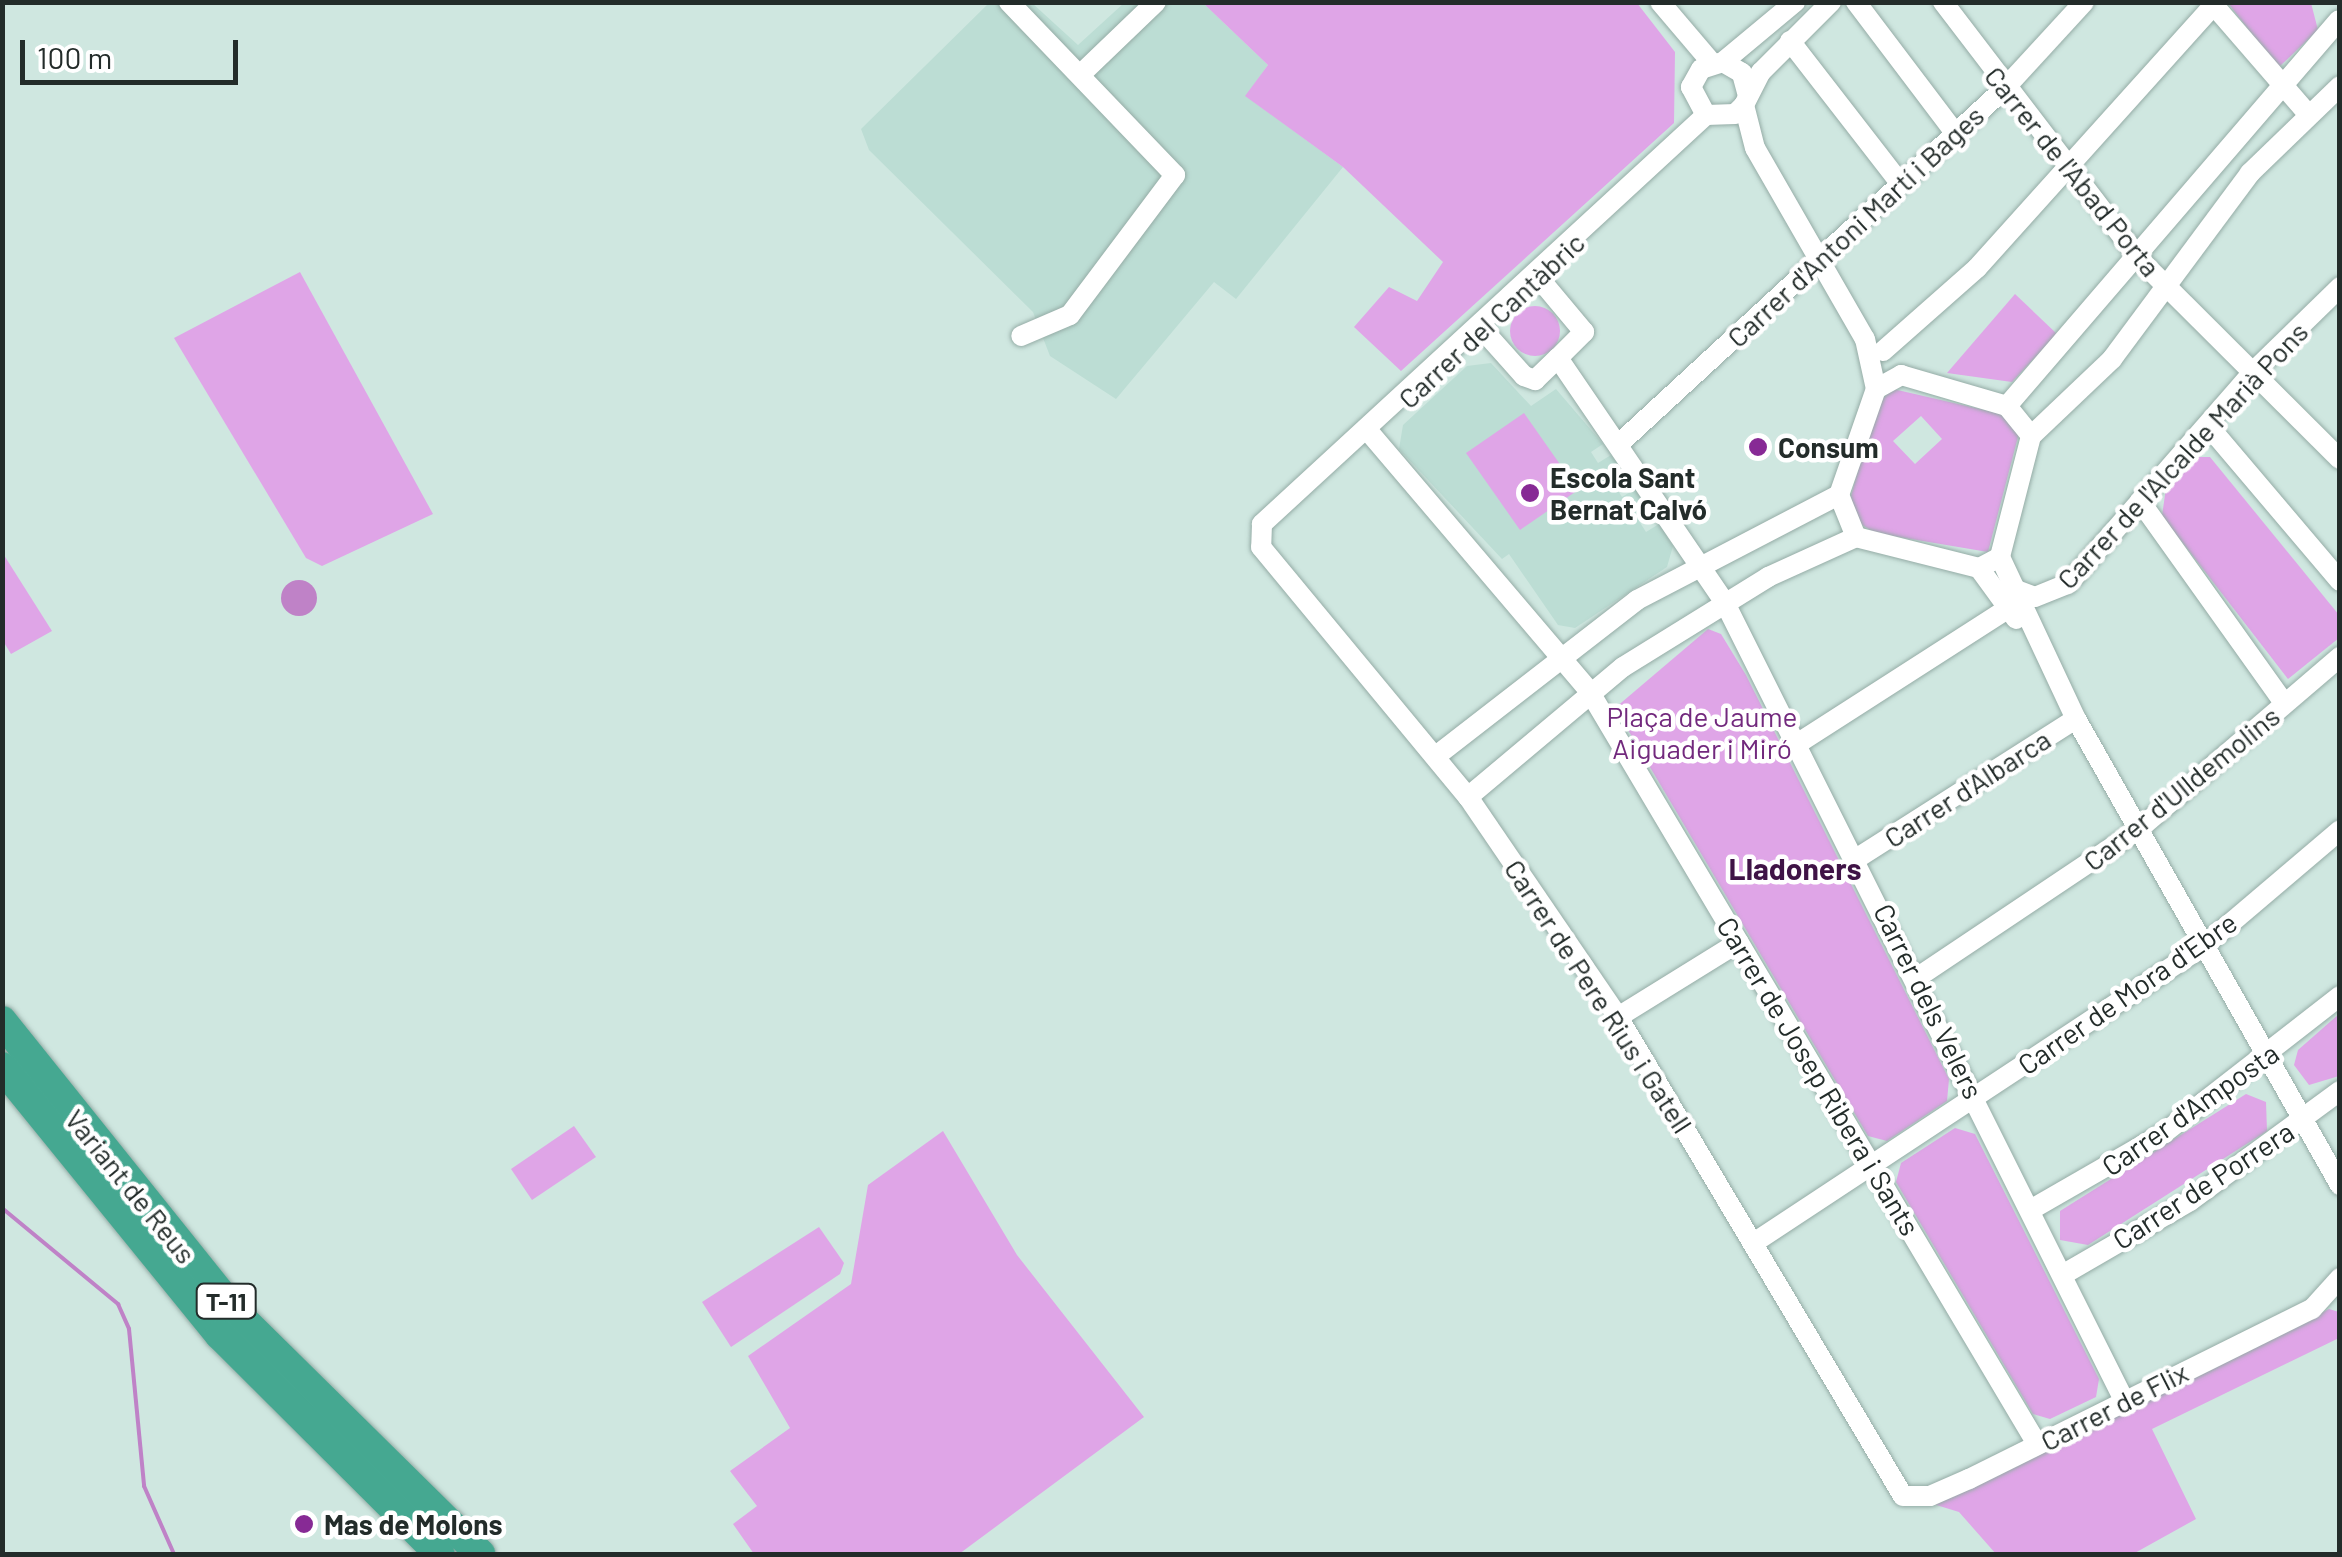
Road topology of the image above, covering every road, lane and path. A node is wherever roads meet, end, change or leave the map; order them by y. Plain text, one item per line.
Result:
1 (1009, 2) edge
2 (1156, 2) edge
3 (1660, 2) edge
4 (1794, 2) edge
5 (1831, 2) edge
6 (1856, 2) edge
7 (1943, 2) edge
8 (2084, 2) edge
9 (2328, 2) edge
10 (2212, 4) edge
11 (2339, 20) edge
12 (1790, 41) junction
13 (1711, 66) junction
14 (1080, 75) junction
15 (2277, 85) junction
16 (2340, 86) edge
17 (2004, 88) junction
18 (1746, 100) junction
19 (2308, 114) junction
20 (1713, 117) junction
21 (1955, 134) junction
22 (1755, 148) junction
23 (2066, 169) junction
24 (1901, 184) junction
25 (2135, 254) junction
26 (1819, 261) junction
27 (1538, 277) junction
28 (2165, 284) junction
29 (2340, 287) edge
30 (1482, 329) junction
31 (1021, 336) dead end
32 (1865, 339) junction
33 (1883, 352) junction
34 (1558, 358) junction
35 (2252, 372) junction
36 (1901, 375) junction
37 (1876, 389) junction
38 (2007, 406) junction
39 (2210, 429) junction
40 (1368, 432) junction
41 (2031, 436) junction
42 (1620, 443) junction
43 (2336, 447) edge
44 (1840, 495) junction
45 (2140, 501) junction
46 (1269, 518) joint
47 (1856, 536) junction
48 (2000, 557) junction
49 (1700, 562) junction
50 (1980, 568) junction
51 (2340, 582) edge
52 (2011, 598) junction
53 (1725, 604) junction
54 (1560, 652) junction
55 (2340, 657) edge
56 (1590, 692) junction
57 (2285, 704) junction
58 (2076, 719) junction
59 (1800, 742) junction
60 (1436, 756) junction
61 (1468, 797) junction
62 (2139, 830) junction
63 (2340, 830) edge
64 (1858, 857) junction
65 (1739, 942) junction
66 (2205, 945) junction
67 (1918, 977) junction
68 (2340, 996) edge
69 (1618, 1017) junction
70 (2, 1021) edge
71 (2269, 1058) junction
72 (2, 1067) edge
73 (2340, 1091) edge
74 (1977, 1098) junction
75 (2304, 1119) junction
76 (1872, 1167) junction
77 (2338, 1184) edge
78 (2032, 1209) junction
79 (1755, 1242) junction
80 (2064, 1274) junction
81 (2340, 1278) edge
82 (2340, 1307) edge
83 (2312, 1309) junction
84 (2124, 1400) junction
85 (2036, 1444) junction
86 (1915, 1500) joint
87 (440, 1554) edge
88 (480, 1554) edge

1 - 14 street
2 - 14 street
3 - 13 street
4 - 13 street
5 - 12 street
6 - 21 street
7 - 17 street, Carrer de l'Abad Porta
8 - 17 street, Carrer d'Antoni Martí i Bages
9 - 11 street
10 - 15 street
10 - 23 street
11 - 15 street
12 - 18 street
12 - 24 street
13 - 18 street
13 - 20 street
14 - 31 street
15 - 19 street
15 - 25 street
16 - 19 street
17 - 21 street, Carrer d'Antoni Martí i Bages
17 - 23 street, Carrer de l'Abad Porta
18 - 20 street, Carrer del Cantàbric
18 - 22 street
19 - 28 street
20 - 22 street
20 - 27 street, Carrer del Cantàbric
21 - 24 street, Carrer d'Antoni Martí i Bages
22 - 26 street
23 - 25 street, Carrer de l'Abad Porta
23 - 33 street
24 - 26 street, Carrer d'Antoni Martí i Bages
25 - 28 street, Carrer de l'Abad Porta
25 - 38 street
26 - 32 street
26 - 42 street, Carrer d'Antoni Martí i Bages
27 - 30 street, Carrer del Cantàbric
27 - 34 street
28 - 35 street, Carrer de l'Abad Porta
28 - 41 street
29 - 35 street, Carrer de l'Alcalde Marià Pons
30 - 34 street
30 - 40 street, Carrer del Cantàbric
32 - 33 street
32 - 37 street
33 - 36 street
34 - 42 street, Carrer dels Velers
35 - 39 street, Carrer de l'Alcalde Marià Pons
35 - 43 street, Carrer de l'Abad Porta
36 - 37 street
36 - 38 street
37 - 44 street
38 - 41 street
39 - 45 street, Carrer de l'Alcalde Marià Pons
39 - 51 street
40 - 46 street, Carrer del Cantàbric
40 - 54 street, Carrer de Josep Ribera i Sants
41 - 48 street
42 - 49 street, Carrer dels Velers
44 - 47 street
44 - 49 street
45 - 52 street, Carrer de l'Alcalde Marià Pons
45 - 57 street
46 - 60 street, Carrer de Pere Rius i Gatell
47 - 50 street
47 - 53 street
48 - 50 street
48 - 52 street
49 - 53 street, Carrer dels Velers
49 - 54 street
50 - 52 street
52 - 58 street
52 - 59 street
53 - 56 street
53 - 59 street, Carrer dels Velers
54 - 56 street, Carrer de Josep Ribera i Sants
54 - 60 street
55 - 57 street, Carrer d'Ulldemolins
56 - 61 street
56 - 65 street, Carrer de Josep Ribera i Sants
57 - 62 street, Carrer d'Ulldemolins
58 - 62 street
58 - 64 street, Carrer d'Albarca
59 - 64 street, Carrer dels Velers
60 - 61 street, Carrer de Pere Rius i Gatell
61 - 69 street, Carrer de Pere Rius i Gatell
62 - 66 street
62 - 67 street, Carrer d'Ulldemolins
63 - 66 street, Carrer de Mora d'Ebre
64 - 67 street, Carrer dels Velers
65 - 69 street
65 - 76 street, Carrer de Josep Ribera i Sants
66 - 71 street
66 - 74 street, Carrer de Mora d'Ebre
67 - 74 street, Carrer dels Velers
68 - 71 street, Carrer d'Amposta
69 - 79 street, Carrer de Pere Rius i Gatell
70 - 88 highway, Variant de Reus / T-11
71 - 75 street
71 - 78 street, Carrer d'Amposta
72 - 87 highway, Variant de Reus / T-11
73 - 75 street, Carrer de Porrera
74 - 76 street, Carrer de Mora d'Ebre
74 - 78 street, Carrer dels Velers
75 - 77 street
75 - 80 street, Carrer de Porrera
76 - 79 street, Carrer de Mora d'Ebre
76 - 85 street, Carrer de Josep Ribera i Sants
78 - 80 street, Carrer dels Velers
79 - 86 street, Carrer de Pere Rius i Gatell
80 - 84 street, Carrer dels Velers
81 - 83 street, Carrer de Flix
82 - 83 street, Carrer de Flix
83 - 84 street, Carrer de Flix
84 - 85 street, Carrer de Flix
85 - 86 street, Carrer de Flix

